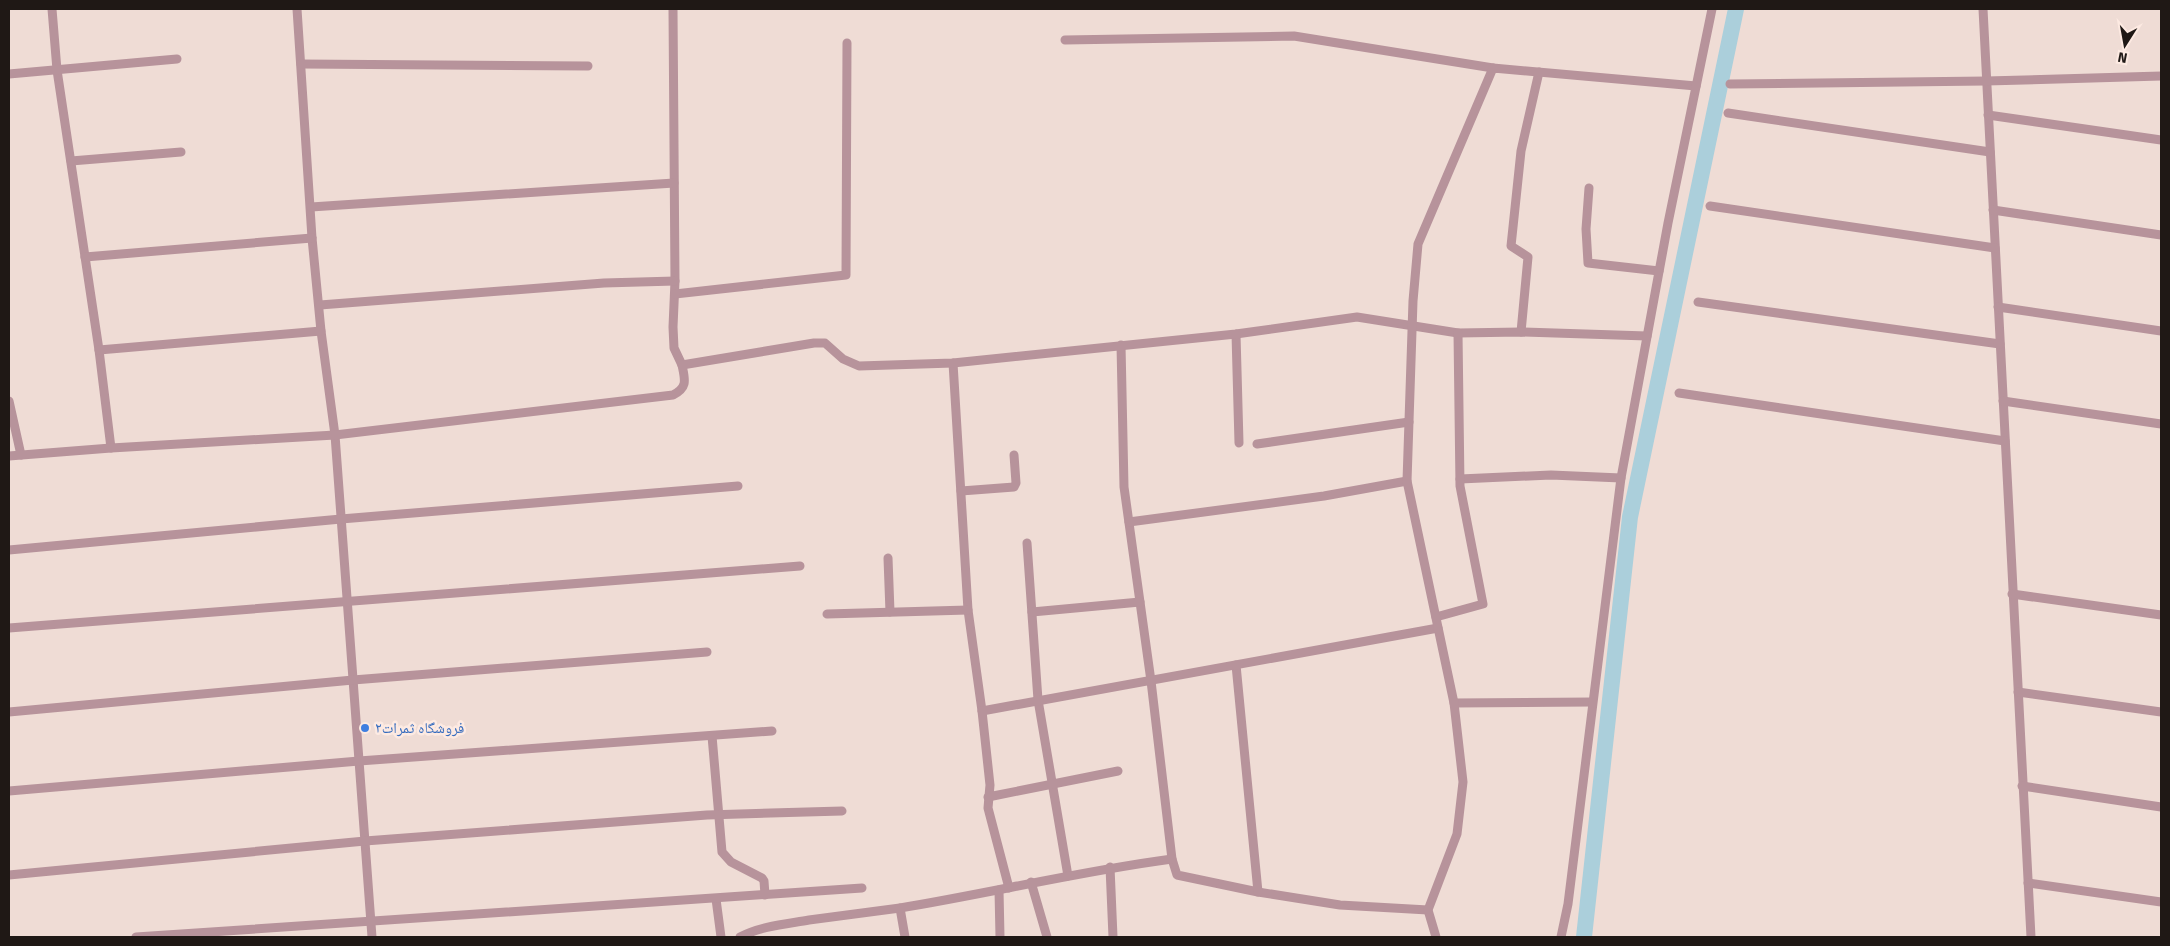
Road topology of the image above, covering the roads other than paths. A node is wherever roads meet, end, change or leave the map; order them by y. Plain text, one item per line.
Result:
1 (52, 9) edge
2 (298, 9) edge
3 (673, 9) edge
4 (1712, 9) edge
5 (1983, 9) edge
6 (1065, 40) dead end
7 (846, 42) dead end
8 (177, 59) dead end
9 (301, 64) junction
10 (588, 66) dead end
11 (1493, 68) junction
12 (57, 70) junction
13 (1539, 72) junction
14 (9, 74) edge
15 (2161, 76) edge
16 (1986, 81) junction
17 (1730, 84) dead end
18 (1696, 86) junction
19 (1728, 112) dead end
20 (1988, 115) junction
21 (2161, 140) edge
22 (181, 152) dead end
23 (1990, 152) junction
24 (71, 161) junction
25 (674, 183) junction
26 (1589, 188) dead end
27 (1710, 206) dead end
28 (311, 207) junction
29 (1993, 210) junction
30 (2161, 235) edge
31 (312, 238) junction
32 (1995, 248) junction
33 (85, 256) junction
34 (1659, 271) junction
35 (675, 281) junction
36 (675, 294) junction
37 (1698, 302) dead end
38 (320, 305) junction
39 (1998, 307) junction
40 (1413, 325) junction
41 (2161, 330) edge
42 (321, 331) junction
43 (1458, 332) junction
44 (1522, 332) junction
45 (1236, 334) junction
46 (1647, 336) junction
47 (2000, 344) junction
48 (1121, 345) junction
49 (99, 350) junction
50 (953, 363) junction
51 (682, 365) junction
52 (1678, 393) dead end
53 (9, 401) edge
54 (2003, 401) junction
55 (1409, 422) junction
56 (2161, 424) edge
57 (335, 435) junction
58 (2005, 441) junction
59 (1239, 443) dead end
60 (1257, 444) dead end
61 (111, 448) junction
62 (20, 455) junction
63 (1014, 455) dead end
64 (9, 456) edge
65 (1621, 478) junction
66 (1460, 479) junction
67 (1407, 481) junction
68 (738, 486) dead end
69 (961, 491) junction
70 (341, 519) junction
71 (1129, 522) junction
72 (1027, 543) dead end
73 (9, 550) edge
74 (888, 558) dead end
75 (800, 566) dead end
76 (2012, 594) junction
77 (347, 600) junction
78 (1140, 602) junction
79 (968, 610) junction
80 (890, 612) junction
81 (1032, 612) junction
82 (827, 614) dead end
83 (2161, 615) edge
84 (1436, 617) junction
85 (9, 628) edge
86 (1438, 628) junction
87 (707, 652) dead end
88 (1236, 665) junction
89 (353, 680) junction
90 (1151, 681) junction
91 (2018, 692) junction
92 (1038, 700) junction
93 (1592, 702) junction
94 (1454, 704) junction
95 (9, 712) edge
96 (982, 712) junction
97 (2161, 712) edge
98 (772, 731) dead end
99 (712, 736) junction
100 (359, 761) junction
101 (1118, 771) dead end
102 (1051, 784) junction
103 (2022, 786) junction
104 (9, 791) edge
105 (988, 797) junction
106 (2161, 807) edge
107 (842, 811) dead end
108 (718, 815) junction
109 (365, 841) junction
110 (1172, 859) junction
111 (1110, 868) junction
112 (9, 875) edge
113 (1068, 876) junction
114 (1031, 882) junction
115 (2028, 883) junction
116 (862, 888) dead end
117 (1009, 888) junction
118 (998, 890) junction
119 (1258, 892) junction
120 (765, 895) junction
121 (716, 899) junction
122 (2161, 902) edge
123 (900, 908) junction
124 (1428, 910) junction
125 (371, 922) junction
126 (136, 937) edge
127 (372, 937) edge
128 (722, 937) edge
129 (740, 937) edge
130 (905, 937) edge
131 (1000, 937) edge
132 (1047, 937) edge
133 (1113, 937) edge
134 (1436, 937) edge
135 (1561, 937) edge
136 (2031, 937) edge

1 - 12 street
2 - 9 street
3 - 25 street
4 - 18 street
5 - 16 street
6 - 11 street
7 - 36 street
8 - 12 street
9 - 10 street
9 - 28 street
11 - 13 street
11 - 40 street
12 - 14 street
12 - 24 street
13 - 18 street
13 - 44 street
15 - 16 street
16 - 17 street
16 - 20 street
18 - 34 street
19 - 23 street
20 - 21 street
20 - 23 street
22 - 24 street
23 - 29 street
24 - 33 street
25 - 28 street
25 - 35 street
26 - 34 street
27 - 32 street
28 - 31 street
29 - 30 street
29 - 32 street
31 - 33 street
31 - 38 street
32 - 39 street
33 - 49 street
34 - 46 street
35 - 36 street
35 - 38 street
36 - 51 street
37 - 47 street
38 - 42 street
39 - 41 street
39 - 47 street
40 - 43 street
40 - 45 street
40 - 55 street
42 - 49 street
42 - 57 street
43 - 44 street
43 - 66 street
44 - 46 street
45 - 48 street
45 - 59 street
46 - 65 street
47 - 54 street
48 - 50 street
48 - 71 street
49 - 61 street
50 - 51 street
50 - 69 street
51 - 57 street
52 - 58 street
53 - 62 street
54 - 56 street
54 - 58 street
55 - 60 street
55 - 67 street
57 - 61 street
57 - 70 street
58 - 76 street
61 - 62 street
62 - 64 street
63 - 69 street
65 - 66 street
65 - 93 street
66 - 84 street
67 - 71 street
67 - 84 street
68 - 70 street
69 - 79 street
70 - 73 street
70 - 77 street
71 - 78 street
72 - 81 street
74 - 80 street
75 - 77 street
76 - 83 street
76 - 91 street
77 - 85 street
77 - 89 street
78 - 81 street
78 - 90 street
79 - 80 street
79 - 96 street
80 - 82 street
81 - 92 street
84 - 86 street
86 - 88 street
86 - 94 street
87 - 89 street
88 - 90 street
88 - 119 street
89 - 95 street
89 - 100 street
90 - 92 street
90 - 110 street
91 - 97 street
91 - 103 street
92 - 96 street
92 - 102 street
93 - 94 street
93 - 135 street
94 - 124 street
96 - 105 street
98 - 99 street
99 - 100 street
99 - 108 street
100 - 104 street
100 - 109 street
101 - 102 street
102 - 105 street
102 - 113 street
103 - 106 street
103 - 115 street
105 - 117 street
107 - 108 street
108 - 109 street
108 - 120 street
109 - 112 street
109 - 125 street
110 - 111 street
110 - 119 street
111 - 113 street
111 - 133 street
113 - 114 street
114 - 117 street
114 - 132 street
115 - 122 street
115 - 136 street
116 - 120 street
117 - 118 street
118 - 123 street
118 - 131 street
119 - 124 street
120 - 121 street
121 - 125 street
121 - 128 street
123 - 129 street
123 - 130 street
124 - 134 street
125 - 126 street
125 - 127 street

